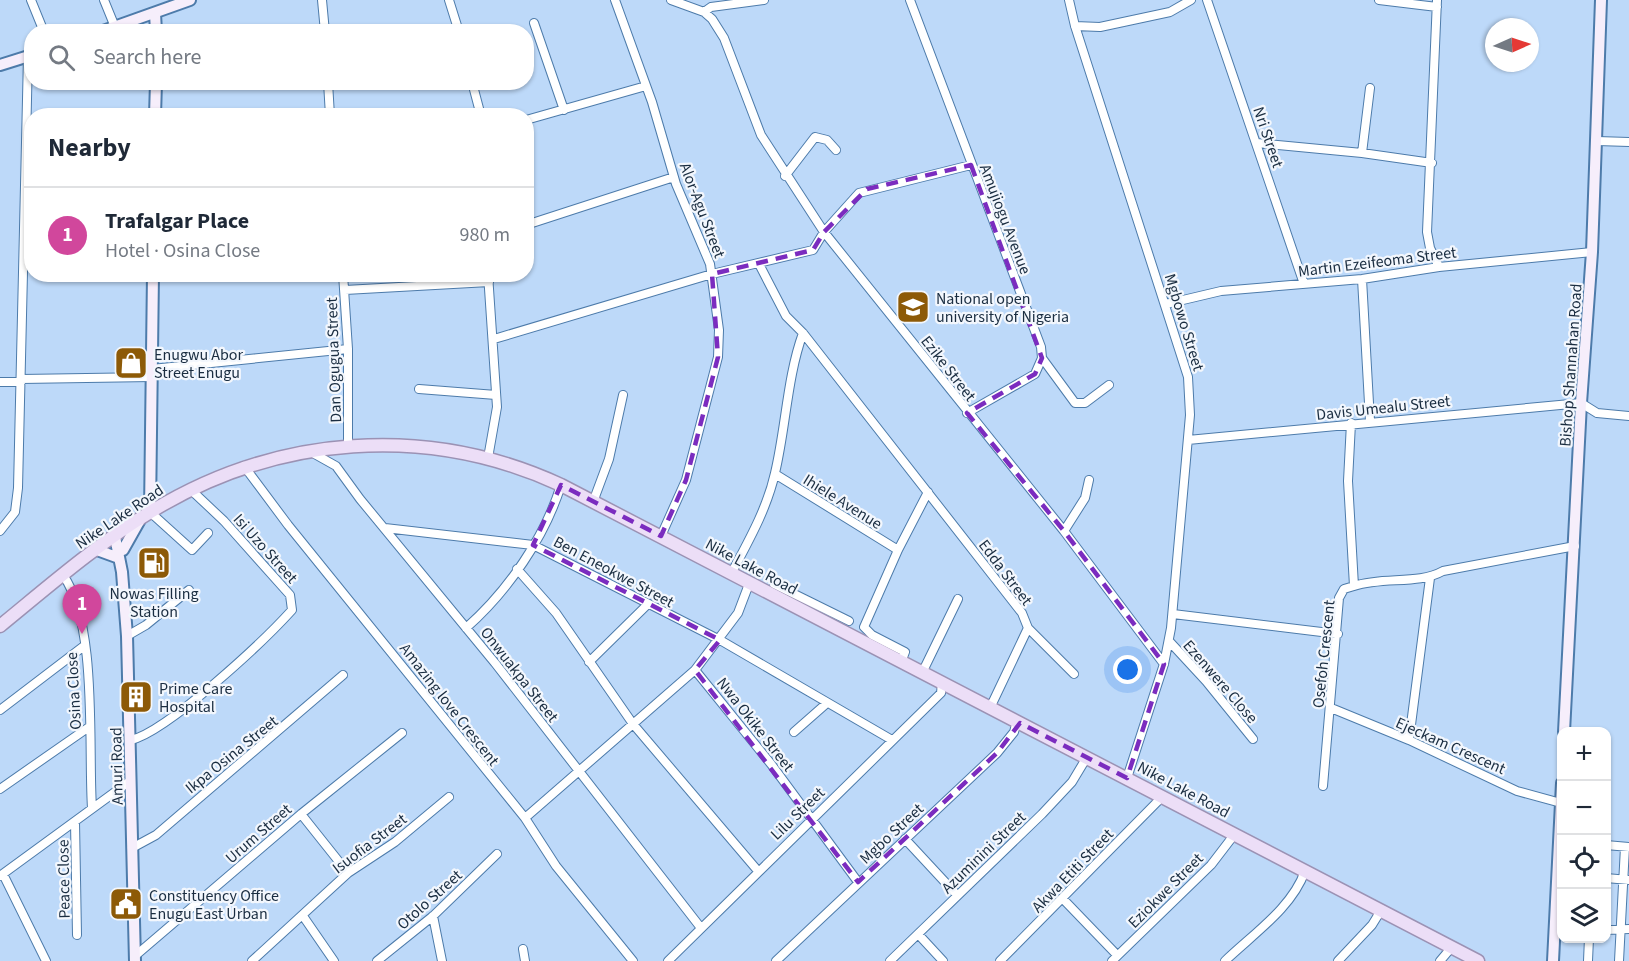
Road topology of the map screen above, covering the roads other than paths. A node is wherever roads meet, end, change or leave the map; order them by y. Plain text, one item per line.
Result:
1 (31, 0) edge
2 (104, 0) edge
3 (190, 0) edge
4 (322, 0) edge
5 (449, 0) edge
6 (615, 0) edge
7 (671, 0) edge
8 (764, 0) edge
9 (910, 0) edge
10 (1070, 0) edge
11 (1191, 0) edge
12 (1207, 0) edge
13 (1379, 0) edge
14 (1601, 0) edge
15 (1437, 3) edge
16 (704, 12) junction
17 (155, 13) junction
18 (534, 23) dead end
19 (41, 24) edge
20 (114, 24) edge
21 (124, 24) edge
22 (156, 24) edge
23 (324, 24) edge
24 (456, 24) edge
25 (1075, 26) junction
26 (24, 57) edge
27 (0, 65) edge
28 (646, 86) junction
29 (1370, 88) dead end
30 (29, 90) edge
31 (156, 90) edge
32 (328, 90) edge
33 (474, 90) edge
34 (29, 108) edge
35 (155, 108) edge
36 (330, 108) edge
37 (479, 108) edge
38 (564, 110) junction
39 (534, 118) edge
40 (1597, 141) junction
41 (1629, 142) edge
42 (1257, 143) junction
43 (836, 150) dead end
44 (1362, 153) junction
45 (1432, 163) junction
46 (971, 165) junction
47 (785, 176) junction
48 (674, 177) junction
49 (534, 222) edge
50 (824, 232) junction
51 (1592, 252) junction
52 (759, 264) junction
53 (1439, 267) junction
54 (24, 272) edge
55 (712, 274) junction
56 (1362, 279) junction
57 (153, 282) edge
58 (344, 282) edge
59 (441, 282) edge
60 (489, 282) edge
61 (1304, 284) junction
62 (345, 290) junction
63 (1166, 304) junction
64 (803, 333) junction
65 (494, 339) junction
66 (348, 349) junction
67 (1042, 358) junction
68 (152, 373) junction
69 (21, 380) junction
70 (0, 382) edge
71 (1109, 385) dead end
72 (419, 389) dead end
73 (496, 395) junction
74 (623, 395) dead end
75 (1581, 403) junction
76 (967, 414) junction
77 (1629, 416) edge
78 (1370, 421) junction
79 (1351, 423) junction
80 (1188, 440) junction
81 (348, 444) junction
82 (308, 450) junction
83 (488, 458) junction
84 (244, 466) junction
85 (775, 474) junction
86 (1089, 480) dead end
87 (561, 484) junction
88 (190, 489) junction
89 (928, 492) junction
90 (593, 502) junction
91 (146, 515) junction
92 (385, 528) junction
93 (0, 531) edge
94 (1064, 531) junction
95 (208, 533) dead end
96 (118, 535) junction
97 (661, 536) junction
98 (533, 544) junction
99 (1575, 546) junction
100 (97, 550) junction
101 (898, 550) junction
102 (121, 554) junction
103 (517, 568) junction
104 (731, 574) junction
105 (63, 575) junction
106 (1430, 578) junction
107 (749, 584) junction
108 (774, 584) dead end
109 (1354, 586) junction
110 (189, 590) dead end
111 (958, 599) dead end
112 (648, 604) junction
113 (1173, 614) junction
114 (849, 621) junction
115 (0, 626) edge
116 (864, 627) junction
117 (466, 628) junction
118 (1029, 628) junction
119 (838, 629) junction
120 (1338, 634) junction
121 (127, 636) junction
122 (720, 640) junction
123 (1169, 641) junction
124 (84, 646) junction
125 (589, 662) junction
126 (901, 662) junction
127 (1164, 664) junction
128 (695, 670) junction
129 (922, 673) junction
130 (1074, 674) dead end
131 (343, 675) dead end
132 (942, 683) junction
133 (827, 703) junction
134 (990, 708) junction
135 (1331, 708) junction
136 (0, 710) edge
137 (1017, 721) junction
138 (633, 724) junction
139 (89, 727) junction
140 (1564, 727) edge
141 (794, 732) dead end
142 (402, 733) dead end
143 (1253, 739) dead end
144 (131, 740) junction
145 (892, 740) junction
146 (1409, 740) junction
147 (1087, 757) junction
148 (579, 771) junction
149 (1127, 778) junction
150 (130, 781) junction
151 (1323, 786) dead end
152 (0, 789) edge
153 (1163, 796) junction
154 (449, 797) dead end
155 (1557, 802) edge
156 (92, 808) junction
157 (301, 814) junction
158 (525, 818) junction
159 (812, 818) junction
160 (75, 822) junction
161 (1234, 835) junction
162 (906, 839) junction
163 (1611, 845) edge
164 (1627, 847) edge
165 (132, 848) junction
166 (497, 854) dead end
167 (758, 871) junction
168 (1305, 871) junction
169 (348, 873) junction
170 (1, 875) edge
171 (1611, 878) edge
172 (1626, 879) edge
173 (858, 882) junction
174 (957, 895) junction
175 (1063, 899) junction
176 (1380, 912) junction
177 (303, 916) junction
178 (433, 916) junction
179 (700, 928) junction
180 (1619, 929) junction
181 (1629, 929) edge
182 (1611, 930) edge
183 (918, 934) junction
184 (77, 935) dead end
185 (1557, 940) edge
186 (1588, 943) edge
187 (1451, 948) junction
188 (523, 949) dead end
189 (1115, 958) edge
190 (135, 959) edge
191 (46, 961) edge
192 (252, 961) edge
193 (334, 961) edge
194 (377, 961) edge
195 (442, 961) edge
196 (525, 961) edge
197 (633, 961) edge
198 (668, 961) edge
199 (776, 961) edge
200 (890, 961) edge
201 (943, 961) edge
202 (1000, 961) edge
203 (1225, 961) edge
204 (1338, 961) edge
205 (1440, 961) edge
206 (1478, 961) edge
207 (1553, 961) edge
208 (1588, 961) edge
209 (1619, 961) edge

1 - 19 street
2 - 20 street
3 - 17 main road
4 - 23 street
5 - 24 street
6 - 28 street, Alor-Agu Street
7 - 16 street
8 - 16 street
9 - 46 street, Amujiogu Avenue
10 - 25 street, Mgbowo Street
11 - 25 street
12 - 42 street, Nri Street
13 - 15 street
14 - 40 main road, Bishop Shannahan Road
15 - 45 street
16 - 47 street, Ezike Street
17 - 21 main road
17 - 22 main road
18 - 38 street
25 - 63 street, Mgbowo Street
26 - 27 main road
28 - 38 street
28 - 48 street, Alor-Agu Street
29 - 44 street
30 - 34 street
31 - 35 main road
32 - 36 street
33 - 37 street
38 - 39 street
40 - 41 street
40 - 51 main road, Bishop Shannahan Road
42 - 44 street
42 - 61 street, Nri Street
43 - 47 street
44 - 45 street
45 - 53 street
46 - 50 street
46 - 67 street, Amujiogu Avenue
47 - 50 street, Ezike Street
48 - 49 street
48 - 55 street, Alor-Agu Street
50 - 52 street
50 - 76 street, Ezike Street
51 - 53 street, Martin Ezeifeoma Street
51 - 75 main road, Bishop Shannahan Road
52 - 55 street
52 - 64 street, Edda Street
53 - 56 street, Martin Ezeifeoma Street
54 - 69 street
55 - 65 street
55 - 97 street, Alor-Agu Street
56 - 61 street, Martin Ezeifeoma Street
56 - 78 street
57 - 68 main road
58 - 62 street, Dan Ogugua Street
59 - 62 street
60 - 65 street
61 - 63 street, Martin Ezeifeoma Street
62 - 66 street, Dan Ogugua Street
63 - 80 street, Mgbowo Street
64 - 85 street
64 - 89 street, Edda Street
65 - 73 street
66 - 68 street
66 - 81 street, Dan Ogugua Street
67 - 71 street
67 - 76 street
68 - 69 street
68 - 91 main road
69 - 70 street
69 - 93 street
72 - 73 street
73 - 83 street
74 - 90 street
75 - 77 street
75 - 78 street, Davis Umealu Street
75 - 99 main road, Bishop Shannahan Road
76 - 94 street, Ezike Street
78 - 79 street, Davis Umealu Street
79 - 80 street, Davis Umealu Street
79 - 109 street, Osefoh Crescent
80 - 113 street, Mgbowo Street
81 - 82 main road, Nike Lake Road
81 - 83 main road, Nike Lake Road
82 - 84 main road, Nike Lake Road
82 - 92 street, Onwuakpa Street
83 - 87 main road, Nike Lake Road
84 - 88 main road, Nike Lake Road
84 - 158 street, Amazing love Crescent
85 - 101 street, Ihiele Avenue
85 - 104 street
86 - 94 street
87 - 90 main road, Nike Lake Road
87 - 98 street
88 - 91 main road, Nike Lake Road
88 - 144 street, Isi Uzo Street
89 - 101 street
89 - 118 street, Edda Street
90 - 97 main road, Nike Lake Road
91 - 95 street
91 - 96 main road, Nike Lake Road
91 - 102 main road
92 - 98 street, Ben Eneokwe Street
92 - 117 street, Onwuakpa Street
94 - 127 street, Ezike Street
96 - 100 main road, Nike Lake Road
96 - 102 main road, Amuri Road
97 - 104 main road, Nike Lake Road
98 - 103 street
98 - 112 street, Ben Eneokwe Street
99 - 106 street
99 - 140 main road, Bishop Shannahan Road
100 - 102 main road
100 - 105 main road, Nike Lake Road
101 - 116 street
102 - 121 main road, Amuri Road
103 - 117 street
103 - 125 street
104 - 107 main road, Nike Lake Road
105 - 115 main road, Nike Lake Road
105 - 124 street, Osina Close
106 - 109 street
106 - 146 street
107 - 119 main road, Nike Lake Road
107 - 122 street
108 - 114 street
109 - 120 street, Osefoh Crescent
110 - 121 street
111 - 129 street
112 - 122 street, Ben Eneokwe Street
112 - 125 street
113 - 120 street
113 - 123 street, Mgbowo Street
114 - 116 street
114 - 119 street
116 - 126 street
117 - 148 street, Onwuakpa Street
118 - 130 street
118 - 134 street, Edda Street
119 - 126 main road, Nike Lake Road
120 - 135 street, Osefoh Crescent
121 - 144 main road, Amuri Road
122 - 128 street
122 - 133 street, Ben Eneokwe Street
123 - 127 street, Mgbowo Street
123 - 143 street, Ezenwere Close
124 - 136 street
124 - 139 street, Osina Close
125 - 138 street
126 - 129 main road, Nike Lake Road
127 - 149 street, Mgbowo Street
128 - 138 street
128 - 159 street, Nwa Okike Street
129 - 132 main road, Nike Lake Road
131 - 165 street, Ikpa Osina Street
132 - 134 main road, Nike Lake Road
132 - 145 street, Lilu Street
133 - 141 street
133 - 145 street, Ben Eneokwe Street
134 - 137 main road, Nike Lake Road
135 - 146 street, Ejeckam Crescent
135 - 151 street, Osefoh Crescent
137 - 147 main road, Nike Lake Road
137 - 162 street, Mgbo Street
138 - 148 street
138 - 167 street
139 - 152 street
139 - 156 street, Osina Close
142 - 157 street, Urum Street
144 - 150 main road, Amuri Road
145 - 159 street, Lilu Street
146 - 155 street, Ejeckam Crescent
147 - 149 main road, Nike Lake Road
147 - 174 street, Azuminini Street
148 - 158 street
148 - 179 street, Onwuakpa Street
149 - 153 main road, Nike Lake Road
150 - 156 street
150 - 165 main road, Amuri Road
153 - 161 main road, Nike Lake Road
153 - 175 street, Akwa Etiti Street
154 - 169 street, Isuofia Street
156 - 160 street
157 - 169 street
157 - 190 street, Urum Street
158 - 197 street, Amazing love Crescent
159 - 167 street, Lilu Street
159 - 173 street, Nwa Okike Street
160 - 170 street
160 - 184 street, Peace Close
161 - 168 main road, Nike Lake Road
161 - 189 street, Eziokwe Street
162 - 173 street, Mgbo Street
162 - 174 street
163 - 164 street
164 - 172 street
165 - 190 main road, Amuri Road
166 - 178 street, Otolo Street
167 - 179 street, Lilu Street
168 - 176 main road, Nike Lake Road
168 - 203 street
169 - 177 street, Isuofia Street
170 - 191 street
171 - 172 street
172 - 180 street
173 - 199 street, Mgbo Street
174 - 183 street, Azuminini Street
175 - 189 street
175 - 202 street, Akwa Etiti Street
176 - 187 main road, Nike Lake Road
176 - 204 street
177 - 192 street, Isuofia Street
177 - 193 street
178 - 194 street, Otolo Street
178 - 195 street
179 - 198 street, Lilu Street
180 - 181 street
180 - 182 street
180 - 209 street
183 - 200 street, Azuminini Street
183 - 201 street
185 - 207 main road
186 - 208 street
187 - 205 street
187 - 206 main road, Nike Lake Road
188 - 196 street

